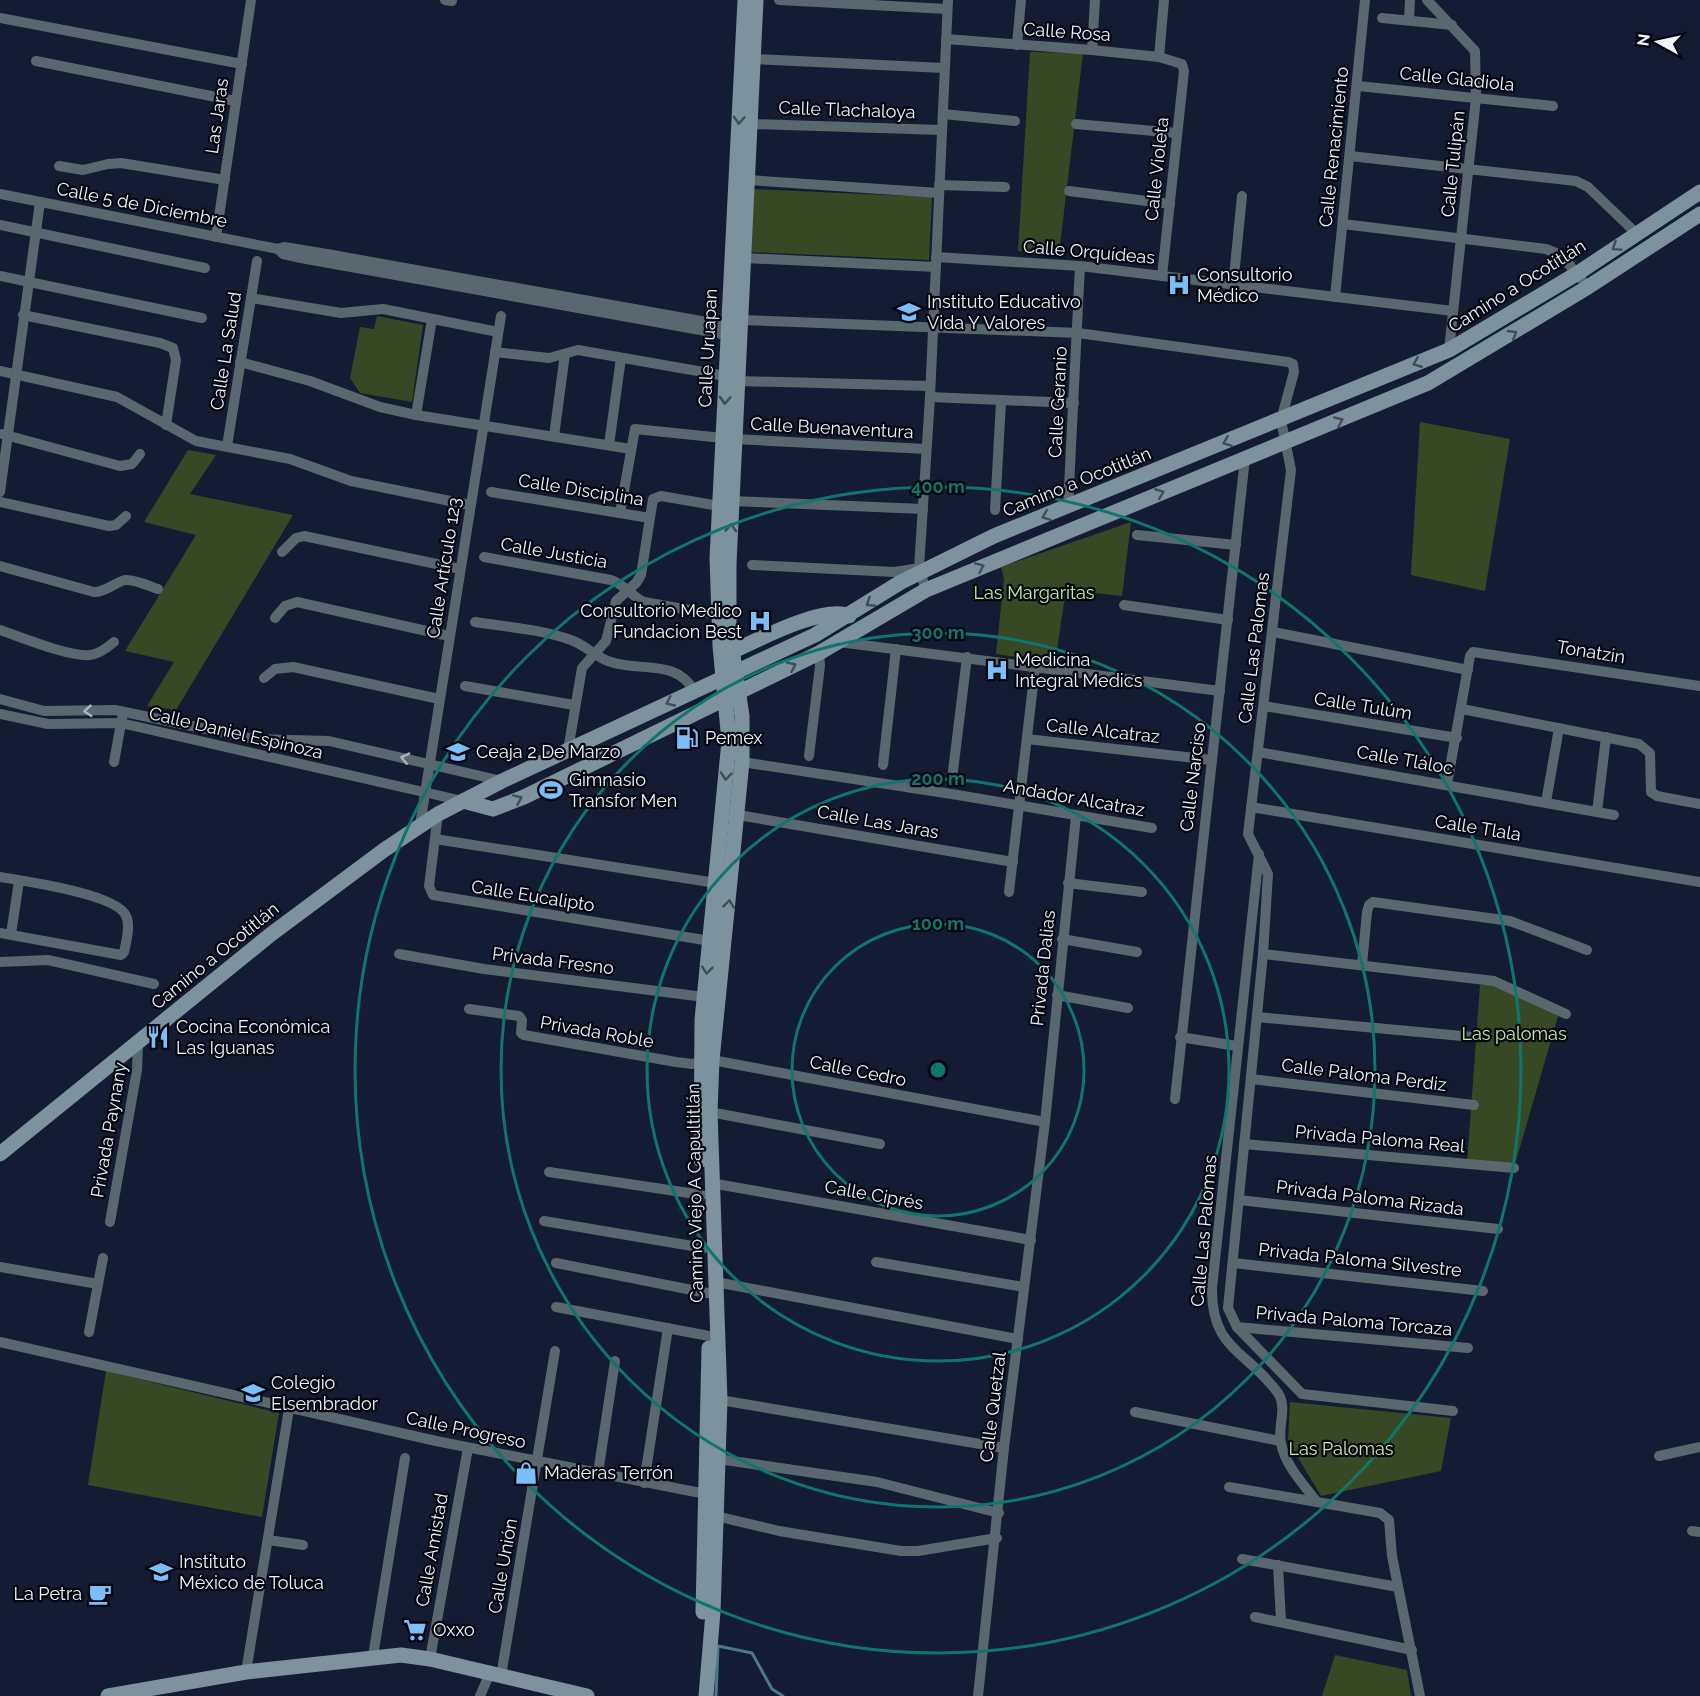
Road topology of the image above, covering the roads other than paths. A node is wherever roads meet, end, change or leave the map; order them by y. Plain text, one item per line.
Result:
1 (251, 0) edge
2 (745, 0) edge
3 (756, 0) edge
4 (779, 0) edge
5 (1021, 0) edge
6 (1095, 0) edge
7 (1164, 0) edge
8 (1365, 0) edge
9 (1410, 0) edge
10 (1427, 0) edge
11 (948, 5) edge
12 (0, 18) edge
13 (1382, 18) dead end
14 (1409, 20) junction
15 (1452, 26) junction
16 (946, 39) junction
17 (1017, 45) junction
18 (1092, 50) junction
19 (1159, 57) junction
20 (754, 59) junction
21 (36, 61) dead end
22 (242, 64) junction
23 (1183, 66) joint
24 (944, 68) junction
25 (1358, 86) junction
26 (1476, 98) junction
27 (236, 101) junction
28 (1553, 106) dead end
29 (943, 114) junction
30 (1015, 121) dead end
31 (1076, 123) dead end
32 (751, 124) junction
33 (942, 130) junction
34 (1176, 134) junction
35 (1350, 156) junction
36 (59, 166) dead end
37 (1468, 168) junction
38 (225, 180) junction
39 (748, 180) junction
40 (1005, 187) dead end
41 (939, 188) junction
42 (1069, 191) dead end
43 (1700, 192) edge
44 (0, 194) edge
45 (1242, 196) dead end
46 (40, 202) junction
47 (1170, 204) junction
48 (1700, 214) edge
49 (1343, 224) junction
50 (0, 225) edge
51 (35, 232) junction
52 (1636, 233) junction
53 (216, 237) junction
54 (1462, 240) junction
55 (744, 258) junction
56 (257, 261) dead end
57 (936, 262) junction
58 (1080, 266) junction
59 (205, 268) dead end
60 (1578, 273) junction
61 (0, 276) edge
62 (1162, 276) junction
63 (28, 282) junction
64 (1233, 286) junction
65 (1588, 287) junction
66 (1335, 297) junction
67 (251, 298) junction
68 (1453, 310) junction
69 (23, 315) junction
70 (501, 316) dead end
71 (202, 318) dead end
72 (432, 319) junction
73 (733, 327) junction
74 (932, 327) junction
75 (498, 332) junction
76 (1078, 333) junction
77 (1449, 350) junction
78 (495, 352) junction
79 (565, 354) junction
80 (621, 358) junction
81 (240, 362) junction
82 (0, 371) edge
83 (15, 374) junction
84 (733, 379) junction
85 (930, 392) junction
86 (1001, 402) junction
87 (1074, 403) junction
88 (416, 416) junction
89 (1281, 420) junction
90 (166, 425) junction
91 (482, 426) junction
92 (4, 434) edge
93 (554, 436) junction
94 (729, 439) junction
95 (1285, 444) junction
96 (609, 445) junction
97 (227, 446) junction
98 (631, 448) junction
99 (926, 449) junction
100 (140, 454) dead end
101 (1245, 459) junction
102 (0, 492) edge
103 (491, 492) dead end
104 (0, 502) edge
105 (726, 503) junction
106 (470, 505) junction
107 (1068, 507) junction
108 (923, 509) junction
109 (996, 510) dead end
110 (620, 513) junction
111 (126, 516) dead end
112 (650, 518) junction
113 (1137, 535) dead end
114 (1236, 545) junction
115 (282, 552) dead end
116 (484, 557) dead end
117 (752, 565) dead end
118 (0, 566) edge
119 (460, 569) junction
120 (920, 570) junction
121 (158, 589) dead end
122 (628, 590) junction
123 (926, 591) junction
124 (1124, 605) dead end
125 (718, 615) junction
126 (849, 616) junction
127 (275, 618) dead end
128 (1228, 620) junction
129 (475, 622) dead end
130 (0, 630) edge
131 (1273, 632) junction
132 (449, 636) junction
133 (114, 642) dead end
134 (839, 642) junction
135 (896, 649) junction
136 (594, 653) junction
137 (819, 653) junction
138 (727, 654) junction
139 (967, 657) junction
140 (1035, 668) junction
141 (1468, 670) junction
142 (729, 676) junction
143 (264, 678) dead end
144 (465, 686) dead end
145 (1700, 686) edge
146 (694, 691) junction
147 (1220, 691) junction
148 (732, 694) junction
149 (0, 699) edge
150 (439, 699) junction
151 (574, 705) junction
152 (1264, 706) junction
153 (1462, 709) junction
154 (123, 711) junction
155 (0, 714) edge
156 (121, 723) junction
157 (1558, 728) junction
158 (1606, 737) junction
159 (1457, 738) junction
160 (1027, 739) junction
161 (568, 750) junction
162 (1258, 752) junction
163 (809, 756) dead end
164 (1212, 760) junction
165 (114, 762) dead end
166 (742, 762) junction
167 (429, 763) junction
168 (883, 765) dead end
169 (953, 771) dead end
170 (502, 781) junction
171 (1448, 784) junction
172 (425, 794) junction
173 (463, 801) junction
174 (1546, 802) junction
175 (1700, 804) edge
176 (1019, 806) junction
177 (1251, 807) junction
178 (1597, 812) junction
179 (438, 814) junction
180 (738, 815) junction
181 (1614, 815) dead end
182 (1076, 816) junction
183 (420, 825) junction
184 (1152, 828) dead end
185 (435, 839) junction
186 (1259, 854) junction
187 (1013, 862) junction
188 (0, 877) edge
189 (19, 881) junction
190 (1700, 882) edge
191 (716, 883) junction
192 (1068, 883) junction
193 (1009, 892) dead end
194 (1142, 892) dead end
195 (6, 934) edge
196 (1062, 939) junction
197 (710, 941) junction
198 (1587, 950) dead end
199 (1137, 952) dead end
200 (399, 954) dead end
201 (1263, 954) junction
202 (0, 962) edge
203 (1362, 965) junction
204 (154, 984) dead end
205 (1057, 995) junction
206 (704, 997) junction
207 (1128, 1008) dead end
208 (469, 1009) dead end
209 (1566, 1014) dead end
210 (1257, 1017) junction
211 (1180, 1037) junction
212 (1473, 1037) dead end
213 (138, 1043) junction
214 (1237, 1046) junction
215 (706, 1062) junction
216 (1251, 1079) junction
217 (1175, 1099) dead end
218 (1474, 1105) dead end
219 (710, 1112) junction
220 (1045, 1122) junction
221 (880, 1144) dead end
222 (1244, 1144) junction
223 (0, 1154) edge
224 (1514, 1168) dead end
225 (549, 1172) dead end
226 (706, 1189) junction
227 (1239, 1200) junction
228 (544, 1221) dead end
229 (110, 1222) dead end
230 (1498, 1229) dead end
231 (1031, 1240) junction
232 (704, 1248) junction
233 (103, 1258) dead end
234 (876, 1262) dead end
235 (556, 1263) dead end
236 (1233, 1263) junction
237 (0, 1267) edge
238 (98, 1284) junction
239 (712, 1287) junction
240 (1024, 1287) junction
241 (1483, 1291) dead end
242 (556, 1307) dead end
243 (1237, 1327) junction
244 (668, 1328) junction
245 (89, 1332) dead end
246 (709, 1336) junction
247 (1018, 1339) junction
248 (0, 1342) edge
249 (1468, 1348) dead end
250 (555, 1351) dead end
251 (615, 1361) dead end
252 (720, 1400) junction
253 (289, 1409) junction
254 (1454, 1411) dead end
255 (1135, 1412) dead end
256 (1280, 1441) junction
257 (1700, 1447) edge
258 (468, 1448) junction
259 (1004, 1448) junction
260 (1659, 1456) dead end
261 (405, 1458) dead end
262 (718, 1459) junction
263 (537, 1462) junction
264 (598, 1473) junction
265 (644, 1483) junction
266 (1229, 1487) dead end
267 (711, 1495) junction
268 (1317, 1502) junction
269 (999, 1513) junction
270 (716, 1516) junction
271 (996, 1538) junction
272 (268, 1540) junction
273 (303, 1545) dead end
274 (1242, 1559) dead end
275 (1278, 1565) junction
276 (1398, 1587) junction
277 (1255, 1617) dead end
278 (1281, 1621) junction
279 (1412, 1650) junction
280 (373, 1656) junction
281 (430, 1659) junction
282 (246, 1672) junction
283 (496, 1674) junction
284 (108, 1696) edge
285 (480, 1696) edge
286 (587, 1696) edge
287 (697, 1696) edge
288 (706, 1696) edge
289 (978, 1696) edge
290 (1420, 1696) edge

1 - 22 street, Las Jaras
2 -> 73 main road, Calle Uruapan
3 - 20 main road, Calle Uruapan
4 - 11 street
5 - 17 street
6 - 18 street
7 - 19 street
8 - 25 street, Calle Renacimiento
9 - 14 street
10 - 15 street, Calle Tulipán
11 - 16 street
12 - 22 street
13 - 14 street
14 - 15 street
15 - 26 street, Calle Tulipán
16 - 17 street, Calle Rosa
16 - 24 street
17 - 18 street, Calle Rosa
18 - 19 street, Calle Rosa
19 - 23 street, Calle Rosa
20 - 24 street
20 - 32 main road, Calle Uruapan
21 - 27 street
22 - 27 street, Las Jaras
23 - 34 street, Calle Violeta
24 - 29 street
25 - 26 street, Calle Gladiola
25 - 35 street, Calle Renacimiento
26 - 28 street, Calle Gladiola
26 - 37 street, Calle Tulipán
27 - 38 street, Las Jaras
29 - 30 street
29 - 33 street
31 - 34 street
32 - 33 street, Calle Tlachaloya
32 - 39 main road, Calle Uruapan
33 - 41 street
34 - 47 street, Calle Violeta
35 - 37 street
35 - 49 street, Calle Renacimiento
36 - 38 street
37 - 52 street
37 - 54 street, Calle Tulipán
38 - 53 street, Las Jaras
39 - 41 street
39 - 55 main road, Calle Uruapan
40 - 41 street
41 - 57 street
42 - 47 street
43 - 52 main road, Camino a Ocotitlán
44 - 46 street
45 - 64 street
46 - 51 street, Calle 5 de Diciembre
46 - 53 street, Calle 5 de Diciembre
47 - 62 street, Calle Violeta
48 - 65 main road, Camino a Ocotitlán
49 - 54 street
49 - 66 street, Calle Renacimiento
50 - 51 street
51 - 59 street
51 - 63 street, Calle 5 de Diciembre
52 -> 60 main road, Camino a Ocotitlán
53 - 73 street, Calle 5 de Diciembre
54 - 60 street
54 - 68 street, Calle Tulipán
55 - 57 street, Calle Orquídeas
55 - 73 main road, Calle Uruapan
56 - 67 street, Calle La Salud
57 - 58 street, Calle Orquídeas
57 - 74 street
58 - 62 street, Calle Orquídeas
58 - 76 street, Calle Geranio
60 - 65 street
60 - 77 main road, Camino a Ocotitlán
61 - 63 street
62 - 64 street, Calle Orquídeas
63 - 69 street, Calle 5 de Diciembre
63 - 71 street
64 - 66 street, Calle Orquídeas
95 -> 65 main road, Camino a Ocotitlán
66 - 68 street, Calle Orquídeas
67 - 72 street
67 - 81 street, Calle La Salud
68 - 77 street, Calle Tulipán
69 - 83 street, Calle 5 de Diciembre
69 - 90 street
70 - 75 street, Calle Artículo 123
72 - 75 street
72 - 88 street
73 - 74 street, Calle 5 de Diciembre
73 - 84 main road, Calle Uruapan
74 - 76 street, Calle 5 de Diciembre
74 - 85 street
75 - 78 street, Calle Artículo 123
76 - 87 street, Calle Geranio
76 - 89 street, Calle 5 de Diciembre
77 -> 89 main road, Camino a Ocotitlán
78 - 79 street
78 - 91 street, Calle Artículo 123
79 - 80 street
79 - 93 street
80 - 84 street
80 - 96 street
81 - 88 street
81 - 97 street, Calle La Salud
82 - 83 street
83 - 90 street
83 - 92 street, Calle 5 de Diciembre
84 - 85 street
84 - 94 main road, Calle Uruapan
85 - 86 street
85 - 99 street
86 - 87 street
86 - 109 street
87 - 107 street, Calle Geranio
88 - 91 street
89 - 95 street, Calle Las Palomas
89 -> 107 main road, Camino a Ocotitlán
90 - 97 street
91 - 93 street
91 - 106 street, Calle Artículo 123
92 - 100 street
92 - 102 street, Calle 5 de Diciembre
93 - 96 street
94 - 98 street, Calle Buenaventura
94 - 99 street, Calle Buenaventura
94 - 105 main road, Calle Uruapan
95 - 101 main road, Camino a Ocotitlán
95 - 131 street, Calle Las Palomas
96 - 98 street
97 - 106 street
98 - 110 street
99 - 108 street
101 - 114 street, Calle Narciso
123 -> 101 main road, Camino a Ocotitlán
103 - 110 street, Calle Disciplina
104 - 111 street
105 - 108 street
105 - 112 street, Calle Disciplina
105 - 125 main road, Calle Uruapan
138 -> 105 main road, Calle Uruapan
106 - 119 street, Calle Artículo 123
107 -> 120 main road, Camino a Ocotitlán
108 - 120 street
110 - 112 street, Calle Disciplina
112 - 122 street
113 - 114 street
114 - 128 street, Calle Narciso
115 - 119 street
116 - 122 street, Calle Justicia
117 - 120 street
118 - 121 street
119 - 132 street, Calle Artículo 123
120 - 123 street
120 -> 126 main road, Camino a Ocotitlán
122 - 125 street, Calle Justicia
122 - 136 street
123 - 134 main road, Camino a Ocotitlán
124 - 128 street
125 - 138 main road, Calle Uruapan
126 - 138 main road
126 - 142 main road, Camino a Ocotitlán
127 - 132 street
128 - 147 street, Calle Narciso
129 - 136 street
130 - 133 street
131 - 141 street
131 - 152 street, Calle Las Palomas
132 - 150 street, Calle Artículo 123
134 - 135 street
134 - 137 main road, Camino a Ocotitlán
135 - 139 street
135 - 168 street
136 - 146 street
136 - 151 street
148 -> 137 main road, Camino a Ocotitlán
137 - 163 street
138 - 142 main road, Calle Uruapan
139 - 140 street
139 - 169 street
140 - 147 street
140 - 160 street
141 - 145 street, Tonatzin
141 - 153 street
142 - 146 main road, Camino a Ocotitlán
142 - 148 main road, Calle Uruapan
143 - 150 street
144 - 151 street
146 -> 161 main road, Camino a Ocotitlán
147 - 164 street, Calle Narciso
148 - 166 main road, Camino Viejo A Capultitlán
173 -> 148 main road, Camino a Ocotitlán
148 -> 191 main road, Camino Viejo A Capultitlán
154 -> 149 street, Calle Daniel Espinoza
150 - 167 street, Calle Artículo 123
151 - 161 street
152 - 159 street, Calle Tulúm
152 - 162 street, Calle Las Palomas
153 - 157 street
153 - 159 street
154 - 156 street
167 -> 154 street, Calle Daniel Espinoza
155 - 156 street, Calle Daniel Espinoza
156 - 165 street
156 - 172 street, Calle Daniel Espinoza
157 - 158 street
157 - 174 street
158 - 175 street
158 - 178 street
159 - 171 street
160 - 164 street, Calle Alcatraz
160 - 176 street
161 - 170 main road, Camino a Ocotitlán
162 - 171 street, Calle Tláloc
162 - 177 street, Calle Las Palomas
164 - 211 street, Calle Narciso
166 - 176 street, Andador Alcatraz
166 - 180 main road, Camino Viejo A Capultitlán
167 - 170 street, Calle Daniel Espinoza
167 - 172 street, Calle Artículo 123
170 - 173 main road, Camino a Ocotitlán
171 - 174 street, Calle Tláloc
172 - 173 street, Calle Daniel Espinoza
172 - 183 street, Calle Artículo 123
173 - 179 main road, Camino a Ocotitlán
174 - 178 street, Calle Tláloc
176 - 182 street, Andador Alcatraz
176 - 187 street
177 - 186 street, Calle Las Palomas
177 - 190 street, Calle Tlala
178 - 181 street, Calle Tláloc
179 - 183 main road, Camino a Ocotitlán
179 - 185 street, Calle Eucalipto
180 - 187 street, Calle Las Jaras
215 -> 180 main road, Camino Viejo A Capultitlán
182 - 184 street, Andador Alcatraz
182 - 192 street, Privada Dalias
183 - 213 main road, Camino a Ocotitlán
185 - 191 street
185 - 197 street, Calle Eucalipto
186 - 201 street, Calle Las Palomas
186 - 214 street, Calle Las Palomas
187 - 193 street
188 - 189 street
189 - 195 street
189 - 195 street
191 - 197 main road, Camino Viejo A Capultitlán
192 - 194 street
192 - 196 street, Privada Dalias
196 - 199 street
196 - 205 street, Privada Dalias
197 -> 206 main road, Camino Viejo A Capultitlán
198 - 203 street
200 - 206 street, Privada Fresno
201 - 203 street
201 - 210 street, Calle Las Palomas
202 - 204 street
203 - 209 street
205 - 207 street
205 - 220 street, Privada Dalias
206 - 215 main road, Camino Viejo A Capultitlán
208 - 215 street, Privada Roble
210 - 212 street
210 - 216 street, Calle Las Palomas
211 - 214 street
211 - 217 street, Calle Narciso
213 - 223 main road, Camino a Ocotitlán
213 - 229 street, Privada Paynany
214 - 256 street, Calle Las Palomas
215 - 219 main road, Camino Viejo A Capultitlán
215 - 220 street, Calle Cedro
215 - 226 main road, Camino Viejo A Capultitlán
216 - 218 street, Calle Paloma Perdiz
216 - 222 street, Calle Las Palomas
219 - 221 street
219 - 226 main road, Camino Viejo A Capultitlán
220 - 231 street, Calle Quetzal
222 - 224 street, Privada Paloma Real
222 - 227 street, Calle Las Palomas
225 - 226 street, Calle Ciprés
226 - 231 street, Calle Ciprés
226 - 232 main road, Camino Viejo A Capultitlán
226 - 239 main road, Camino Viejo A Capultitlán
227 - 230 street, Privada Paloma Rizada
227 - 236 street, Calle Las Palomas
228 - 232 street
231 - 240 street, Calle Quetzal
232 - 239 main road, Camino Viejo A Capultitlán
233 - 238 street
234 - 240 street
235 - 239 street
236 - 241 street, Privada Paloma Silvestre
236 - 243 street, Calle Las Palomas
237 - 238 street
238 - 245 street
239 - 246 main road, Camino Viejo A Capultitlán
239 - 247 street
239 - 252 main road, Camino Viejo A Capultitlán
240 - 247 street, Calle Quetzal
242 - 244 street
243 - 249 street, Privada Paloma Torcaza
243 - 254 street, Calle Las Palomas
244 - 246 street
244 - 265 street
246 - 267 main road, Camino Viejo A Capultitlán
247 - 259 street, Calle Quetzal
248 - 253 street, Calle Progreso
250 - 263 street, Calle Unión
251 - 264 street
252 - 259 street
252 - 262 main road, Camino Viejo A Capultitlán
253 - 258 street, Calle Progreso
253 - 272 street
255 - 256 street
256 - 268 street, Calle Las Palomas
257 - 260 street
258 - 263 street, Calle Progreso
258 - 281 street, Calle Amistad
259 - 269 street, Calle Quetzal
261 - 280 street
262 - 267 main road, Camino Viejo A Capultitlán
262 - 269 street
263 - 264 street, Calle Progreso
263 - 283 street, Calle Unión
264 - 265 street, Calle Progreso
265 - 267 street, Calle Progreso
266 - 268 street
267 - 270 main road, Camino Viejo A Capultitlán
267 - 287 main road, Camino Viejo A Capultitlán
268 - 276 street
269 - 271 street, Calle Quetzal
270 - 271 street
270 - 288 main road, Camino Viejo A Capultitlán
271 - 289 street, Calle Quetzal
272 - 273 street
272 - 282 street
274 - 275 street
275 - 276 street
275 - 278 street
276 - 279 street
277 - 278 street
278 - 279 street
279 - 290 street
280 - 281 main road
280 - 282 main road
281 - 283 main road
282 - 284 main road
283 - 285 street, Calle Unión
283 - 286 main road

